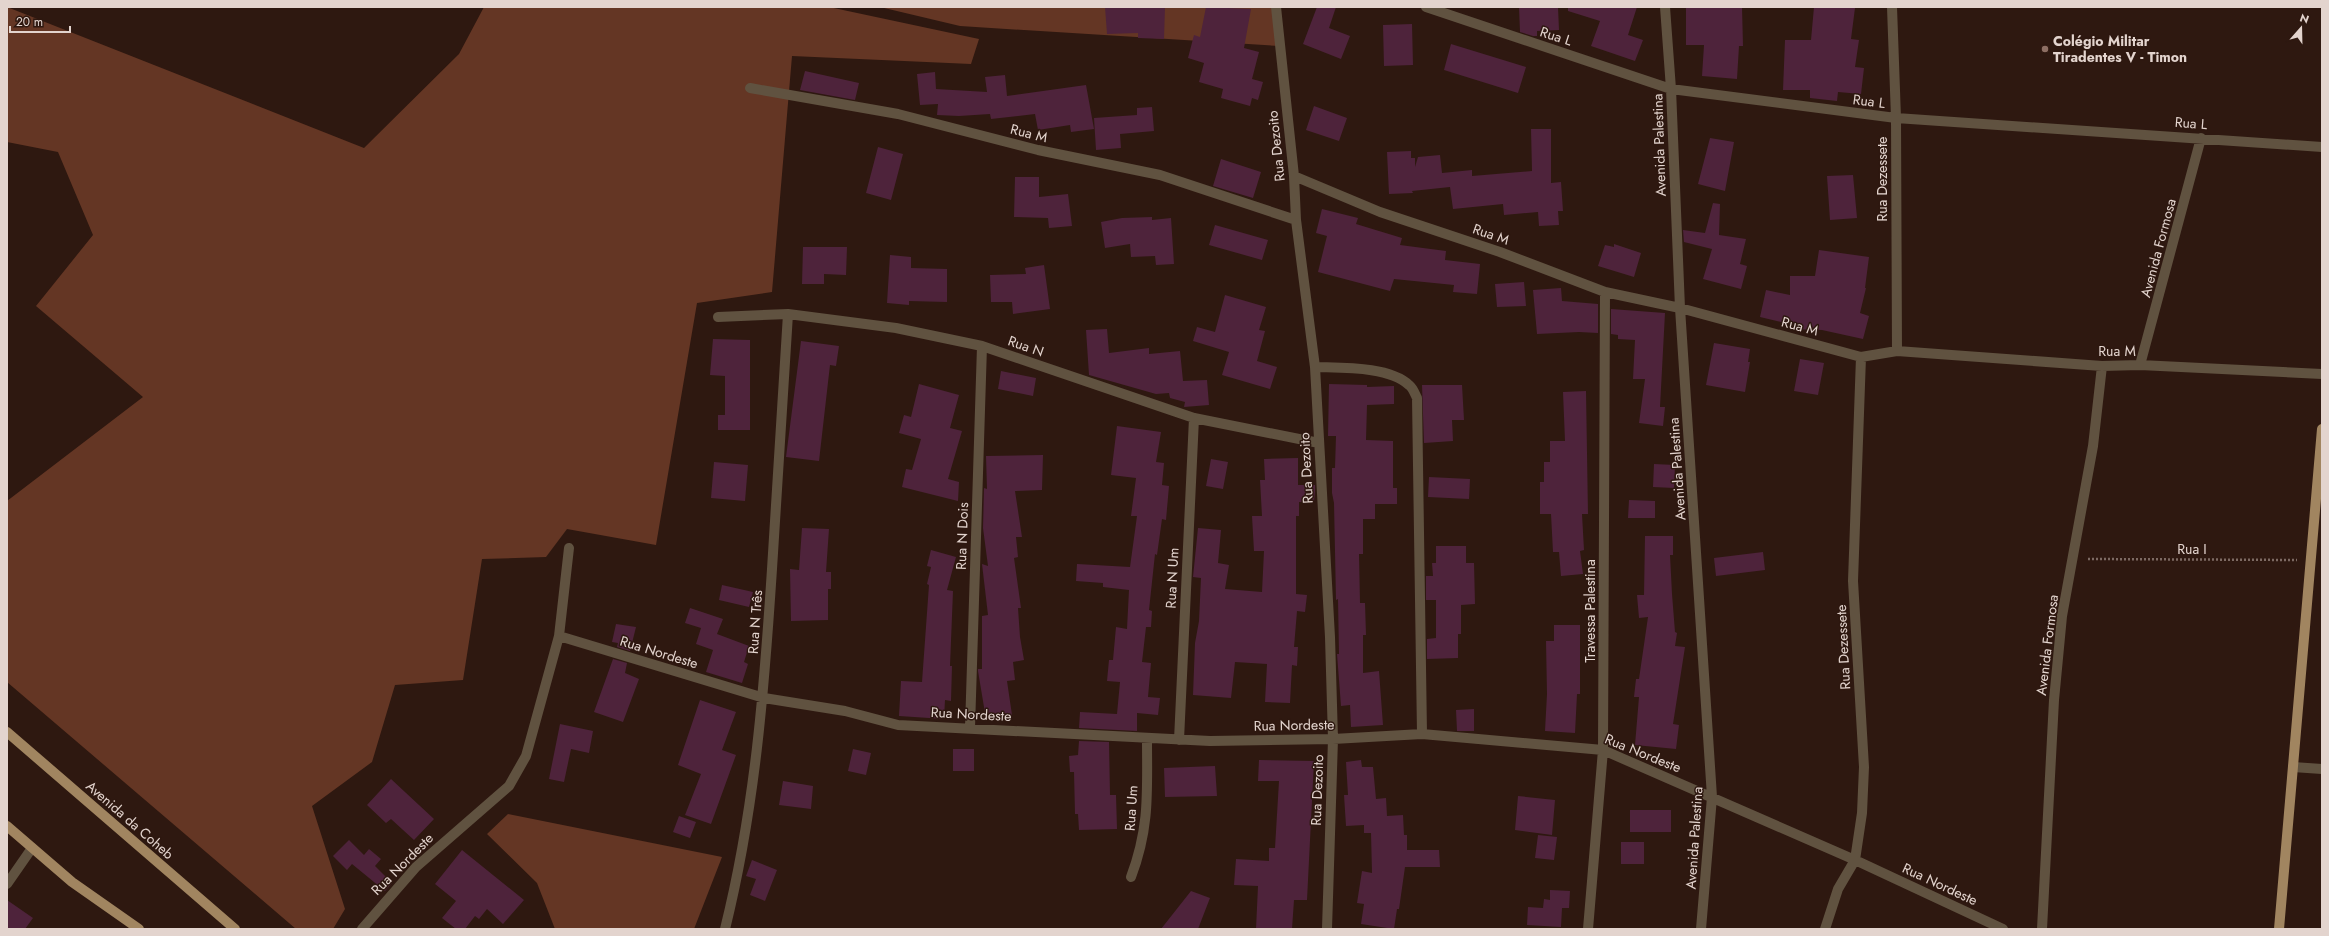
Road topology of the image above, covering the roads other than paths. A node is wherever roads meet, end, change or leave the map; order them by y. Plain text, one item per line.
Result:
1 (1276, 7) edge
2 (1426, 7) edge
3 (1665, 7) edge
4 (1892, 7) edge
5 (750, 88) dead end
6 (1671, 89) junction
7 (1896, 118) junction
8 (2201, 138) junction
9 (2322, 147) edge
10 (1294, 176) junction
11 (1296, 220) junction
12 (1605, 292) junction
13 (1680, 308) junction
14 (788, 314) junction
15 (718, 317) dead end
16 (982, 346) junction
17 (1897, 351) junction
18 (1861, 357) junction
19 (2140, 365) junction
20 (2102, 366) junction
21 (1315, 367) junction
22 (2322, 374) edge
23 (1194, 418) junction
24 (2322, 430) edge
25 (1319, 443) junction
26 (569, 548) dead end
27 (559, 636) junction
28 (764, 698) junction
29 (970, 728) junction
30 (7, 732) edge
31 (1422, 734) junction
32 (1147, 739) junction
33 (1333, 739) junction
34 (1179, 740) junction
35 (1603, 750) junction
36 (2293, 767) junction
37 (2322, 770) edge
38 (1712, 797) junction
39 (7, 826) edge
40 (32, 848) junction
41 (1854, 860) junction
42 (1132, 877) dead end
43 (7, 884) edge
44 (139, 929) edge
45 (235, 929) edge
46 (362, 929) edge
47 (725, 929) edge
48 (1327, 929) edge
49 (1588, 929) edge
50 (1701, 929) edge
51 (1825, 929) edge
52 (2003, 929) edge
53 (2042, 929) edge
54 (2279, 929) edge

1 - 10 street, Rua Dezoito
2 - 6 street, Rua L
3 - 6 street, Avenida Palestina
4 - 7 street, Rua Dezessete
5 - 11 street, Rua M
6 - 7 street, Rua L
6 - 13 street, Avenida Palestina
7 - 8 street, Rua L
7 - 17 street, Rua Dezessete
8 - 9 street, Rua L
8 - 19 street, Avenida Formosa
10 - 11 street, Rua Dezoito
10 - 12 street, Rua M
11 - 21 street, Rua Dezoito
12 - 13 street, Rua M
12 - 35 street, Travessa Palestina
13 - 18 street, Rua M
13 - 38 street, Avenida Palestina
14 - 15 street, Rua N
14 - 16 street, Rua N
14 - 28 street, Rua N Três
16 - 23 street, Rua N
16 - 29 street, Rua N Dois
17 - 18 street, Rua M
17 - 20 street, Rua M
18 - 41 street, Rua Dezessete
19 - 20 street, Rua M
19 - 22 street, Rua M
20 - 53 street, Avenida Formosa
21 - 25 street, Rua Dezoito
21 - 31 street
23 - 25 street, Rua N
23 - 34 street, Rua N Um
24 - 36 main road
25 - 33 street, Rua Dezoito
26 - 27 street, Rua Nordeste
27 - 28 street, Rua Nordeste
27 - 46 street, Rua Nordeste
28 - 29 street, Rua Nordeste
28 - 47 street, Rua N Três
29 - 32 street, Rua Nordeste
30 - 45 main road, Avenida da Coheb
31 - 33 street, Rua Nordeste
31 - 35 street, Rua Nordeste
32 - 34 street, Rua Nordeste
32 - 42 street, Rua Um
33 - 34 street, Rua Nordeste
33 - 48 street, Rua Dezoito
35 - 38 street, Rua Nordeste
35 - 49 street, Travessa Palestina
36 - 37 street
36 - 54 main road
38 - 41 street, Rua Nordeste
38 - 50 street, Avenida Palestina
39 - 40 main road
40 - 43 street
40 - 44 main road
41 - 51 street, Rua Dezessete
41 - 52 street, Rua Nordeste

